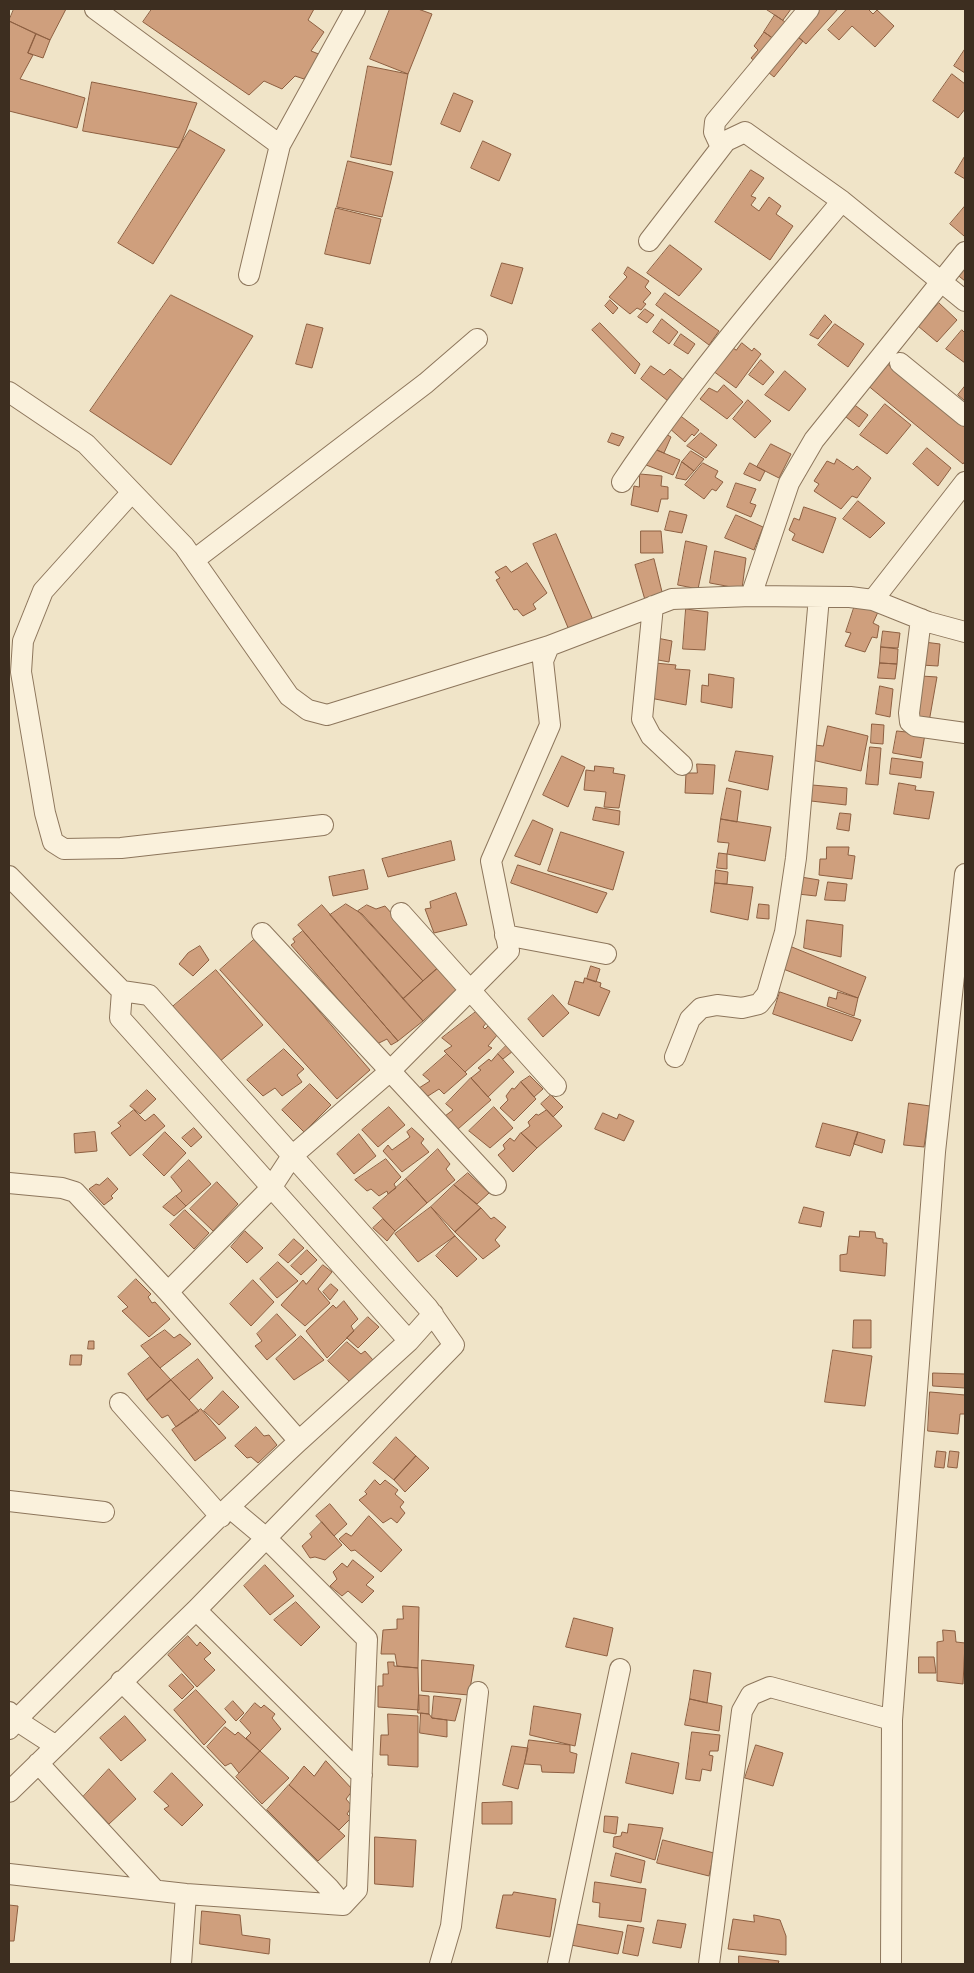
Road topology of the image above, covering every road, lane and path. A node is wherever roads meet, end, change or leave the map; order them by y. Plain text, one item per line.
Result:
1 (96, 9) edge
2 (355, 9) edge
3 (809, 9) edge
4 (280, 145) junction
5 (721, 147) junction
6 (842, 201) junction
7 (649, 241) dead end
8 (965, 252) edge
9 (249, 276) dead end
10 (941, 281) junction
11 (965, 301) edge
12 (477, 339) dead end
13 (900, 363) dead end
14 (9, 392) edge
15 (965, 416) edge
16 (622, 482) dead end
17 (965, 482) edge
18 (132, 492) junction
19 (194, 560) junction
20 (751, 596) junction
21 (819, 597) junction
22 (873, 600) junction
23 (653, 606) junction
24 (921, 619) junction
25 (965, 632) edge
26 (549, 646) junction
27 (965, 733) edge
28 (682, 765) dead end
29 (323, 825) dead end
30 (965, 874) edge
31 (9, 876) edge
32 (401, 913) dead end
33 (262, 933) dead end
34 (505, 935) junction
35 (606, 954) dead end
36 (470, 990) junction
37 (122, 991) junction
38 (675, 1057) dead end
39 (389, 1072) junction
40 (556, 1086) dead end
41 (292, 1156) junction
42 (9, 1183) edge
43 (496, 1185) dead end
44 (271, 1188) junction
45 (168, 1292) junction
46 (433, 1314) junction
47 (409, 1341) junction
48 (120, 1403) dead end
49 (299, 1440) junction
50 (9, 1500) edge
51 (104, 1512) dead end
52 (225, 1512) junction
53 (266, 1538) junction
54 (196, 1610) junction
55 (620, 1669) dead end
56 (121, 1681) junction
57 (478, 1692) dead end
58 (11, 1720) edge
59 (892, 1720) junction
60 (56, 1746) junction
61 (38, 1764) junction
62 (362, 1775) junction
63 (9, 1792) edge
64 (9, 1874) edge
65 (154, 1889) junction
66 (186, 1894) junction
67 (343, 1905) junction
68 (181, 1964) edge
69 (440, 1964) edge
70 (558, 1964) edge
71 (709, 1964) edge
72 (891, 1964) edge

1 - 4 street
2 - 4 street
3 - 5 street
4 - 9 street
5 - 6 street
5 - 7 street
6 - 10 street
6 - 16 street
8 - 10 street
10 - 11 street
10 - 20 street
12 - 19 street
13 - 15 street
14 - 18 street
17 - 22 street
18 - 19 street
18 - 29 street
19 - 26 street
20 - 21 street
20 - 23 street
21 - 22 street
21 - 38 street
22 - 24 street
23 - 26 street
23 - 28 street
24 - 25 street
24 - 27 street
26 - 34 street
30 - 59 street
31 - 37 street
32 - 36 street
33 - 39 street
34 - 35 street
34 - 36 street
36 - 39 street
36 - 40 street
37 - 41 street
37 - 44 street
39 - 41 street
39 - 43 street
41 - 44 street
41 - 46 street
42 - 45 street
44 - 45 street
44 - 47 street
45 - 49 street
46 - 47 street
46 - 53 street
47 - 49 street
48 - 52 street
49 - 52 street
50 - 51 street
52 - 53 street
52 - 58 street
53 - 54 street
53 - 62 street
54 - 56 street
54 - 62 street
55 - 70 street
56 - 60 street
56 - 67 street
57 - 69 street
58 - 60 street
59 - 71 street
59 - 72 street
60 - 61 street
61 - 63 street
61 - 65 street
62 - 67 street
64 - 65 street
65 - 66 street
66 - 67 street
66 - 68 street

